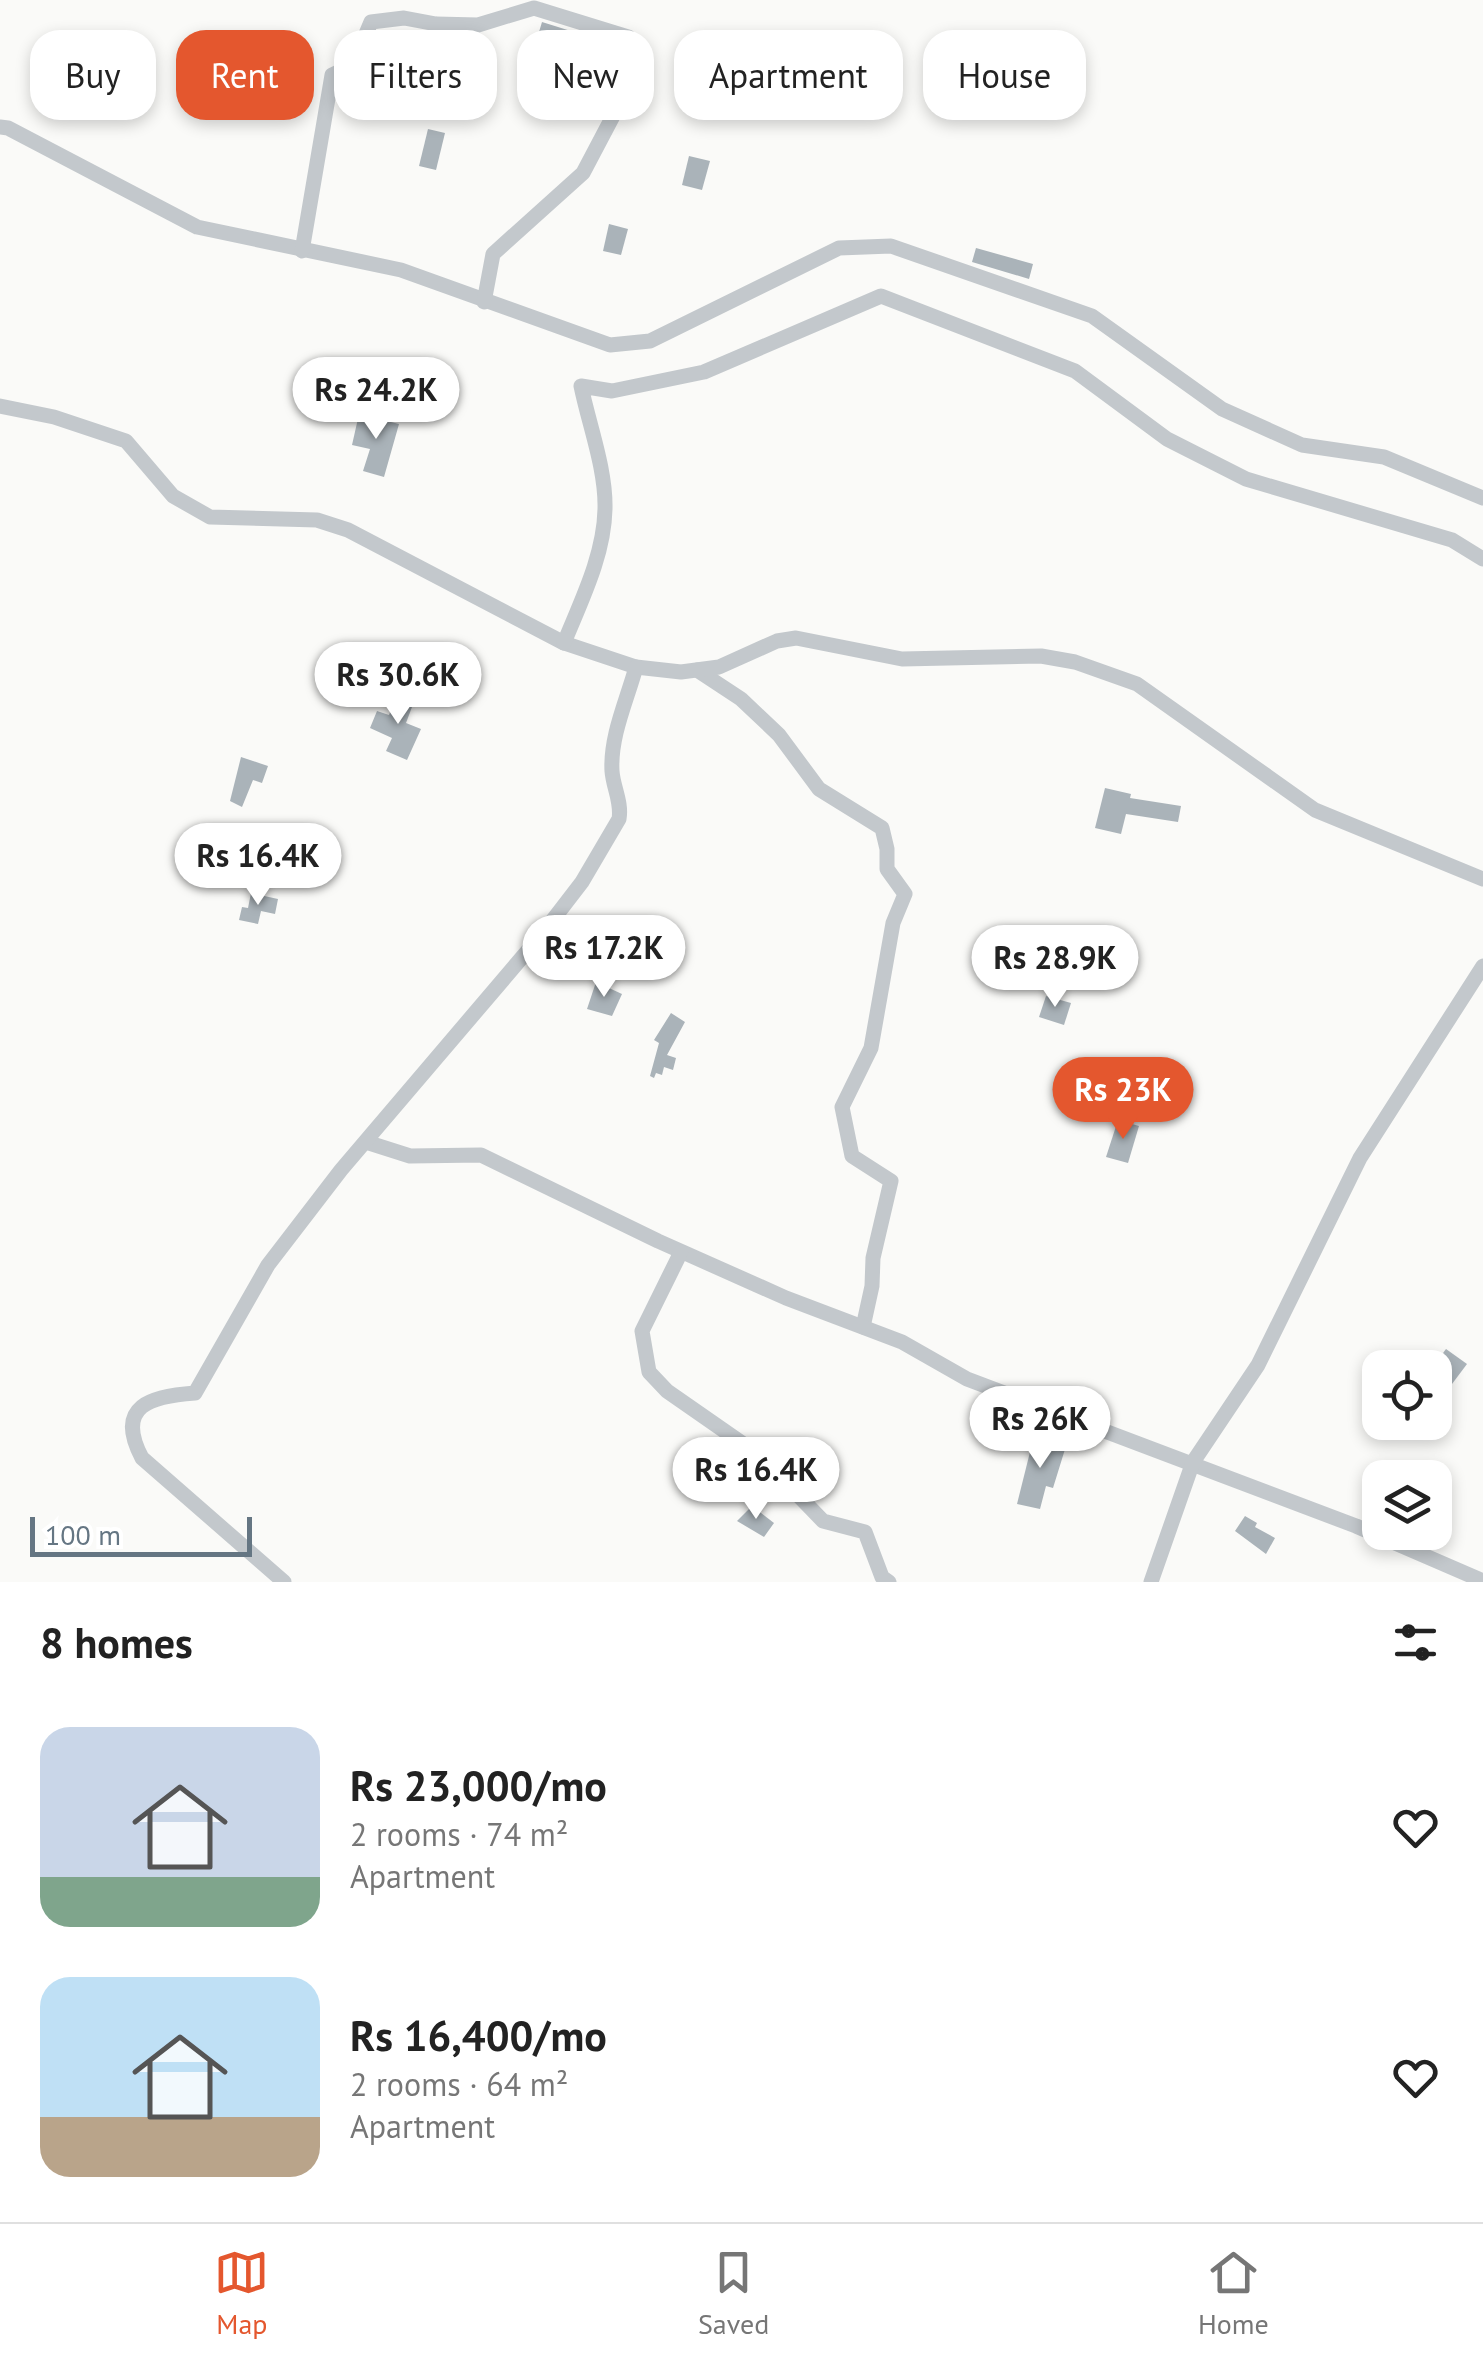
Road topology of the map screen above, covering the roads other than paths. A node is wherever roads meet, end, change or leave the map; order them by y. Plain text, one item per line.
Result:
1 (0, 127) edge
2 (302, 251) junction
3 (484, 302) junction
4 (0, 406) edge
5 (1483, 498) edge
6 (1483, 558) edge
7 (564, 644) junction
8 (636, 667) junction
9 (698, 670) junction
10 (1483, 879) edge
11 (1483, 966) edge
12 (366, 1142) junction
13 (681, 1252) junction
14 (863, 1327) junction
15 (1192, 1462) junction
16 (1483, 1581) edge
17 (284, 1582) edge
18 (889, 1582) edge
19 (1151, 1582) edge

1 - 2 street
2 - 3 street
2 - 3 street
3 - 5 street
4 - 7 street
6 - 7 street
7 - 8 street
8 - 9 street
8 - 12 street
9 - 10 street
9 - 14 street
11 - 15 street
12 - 13 street
12 - 17 street
13 - 14 street
13 - 18 street
14 - 15 street
15 - 16 street
15 - 19 street

